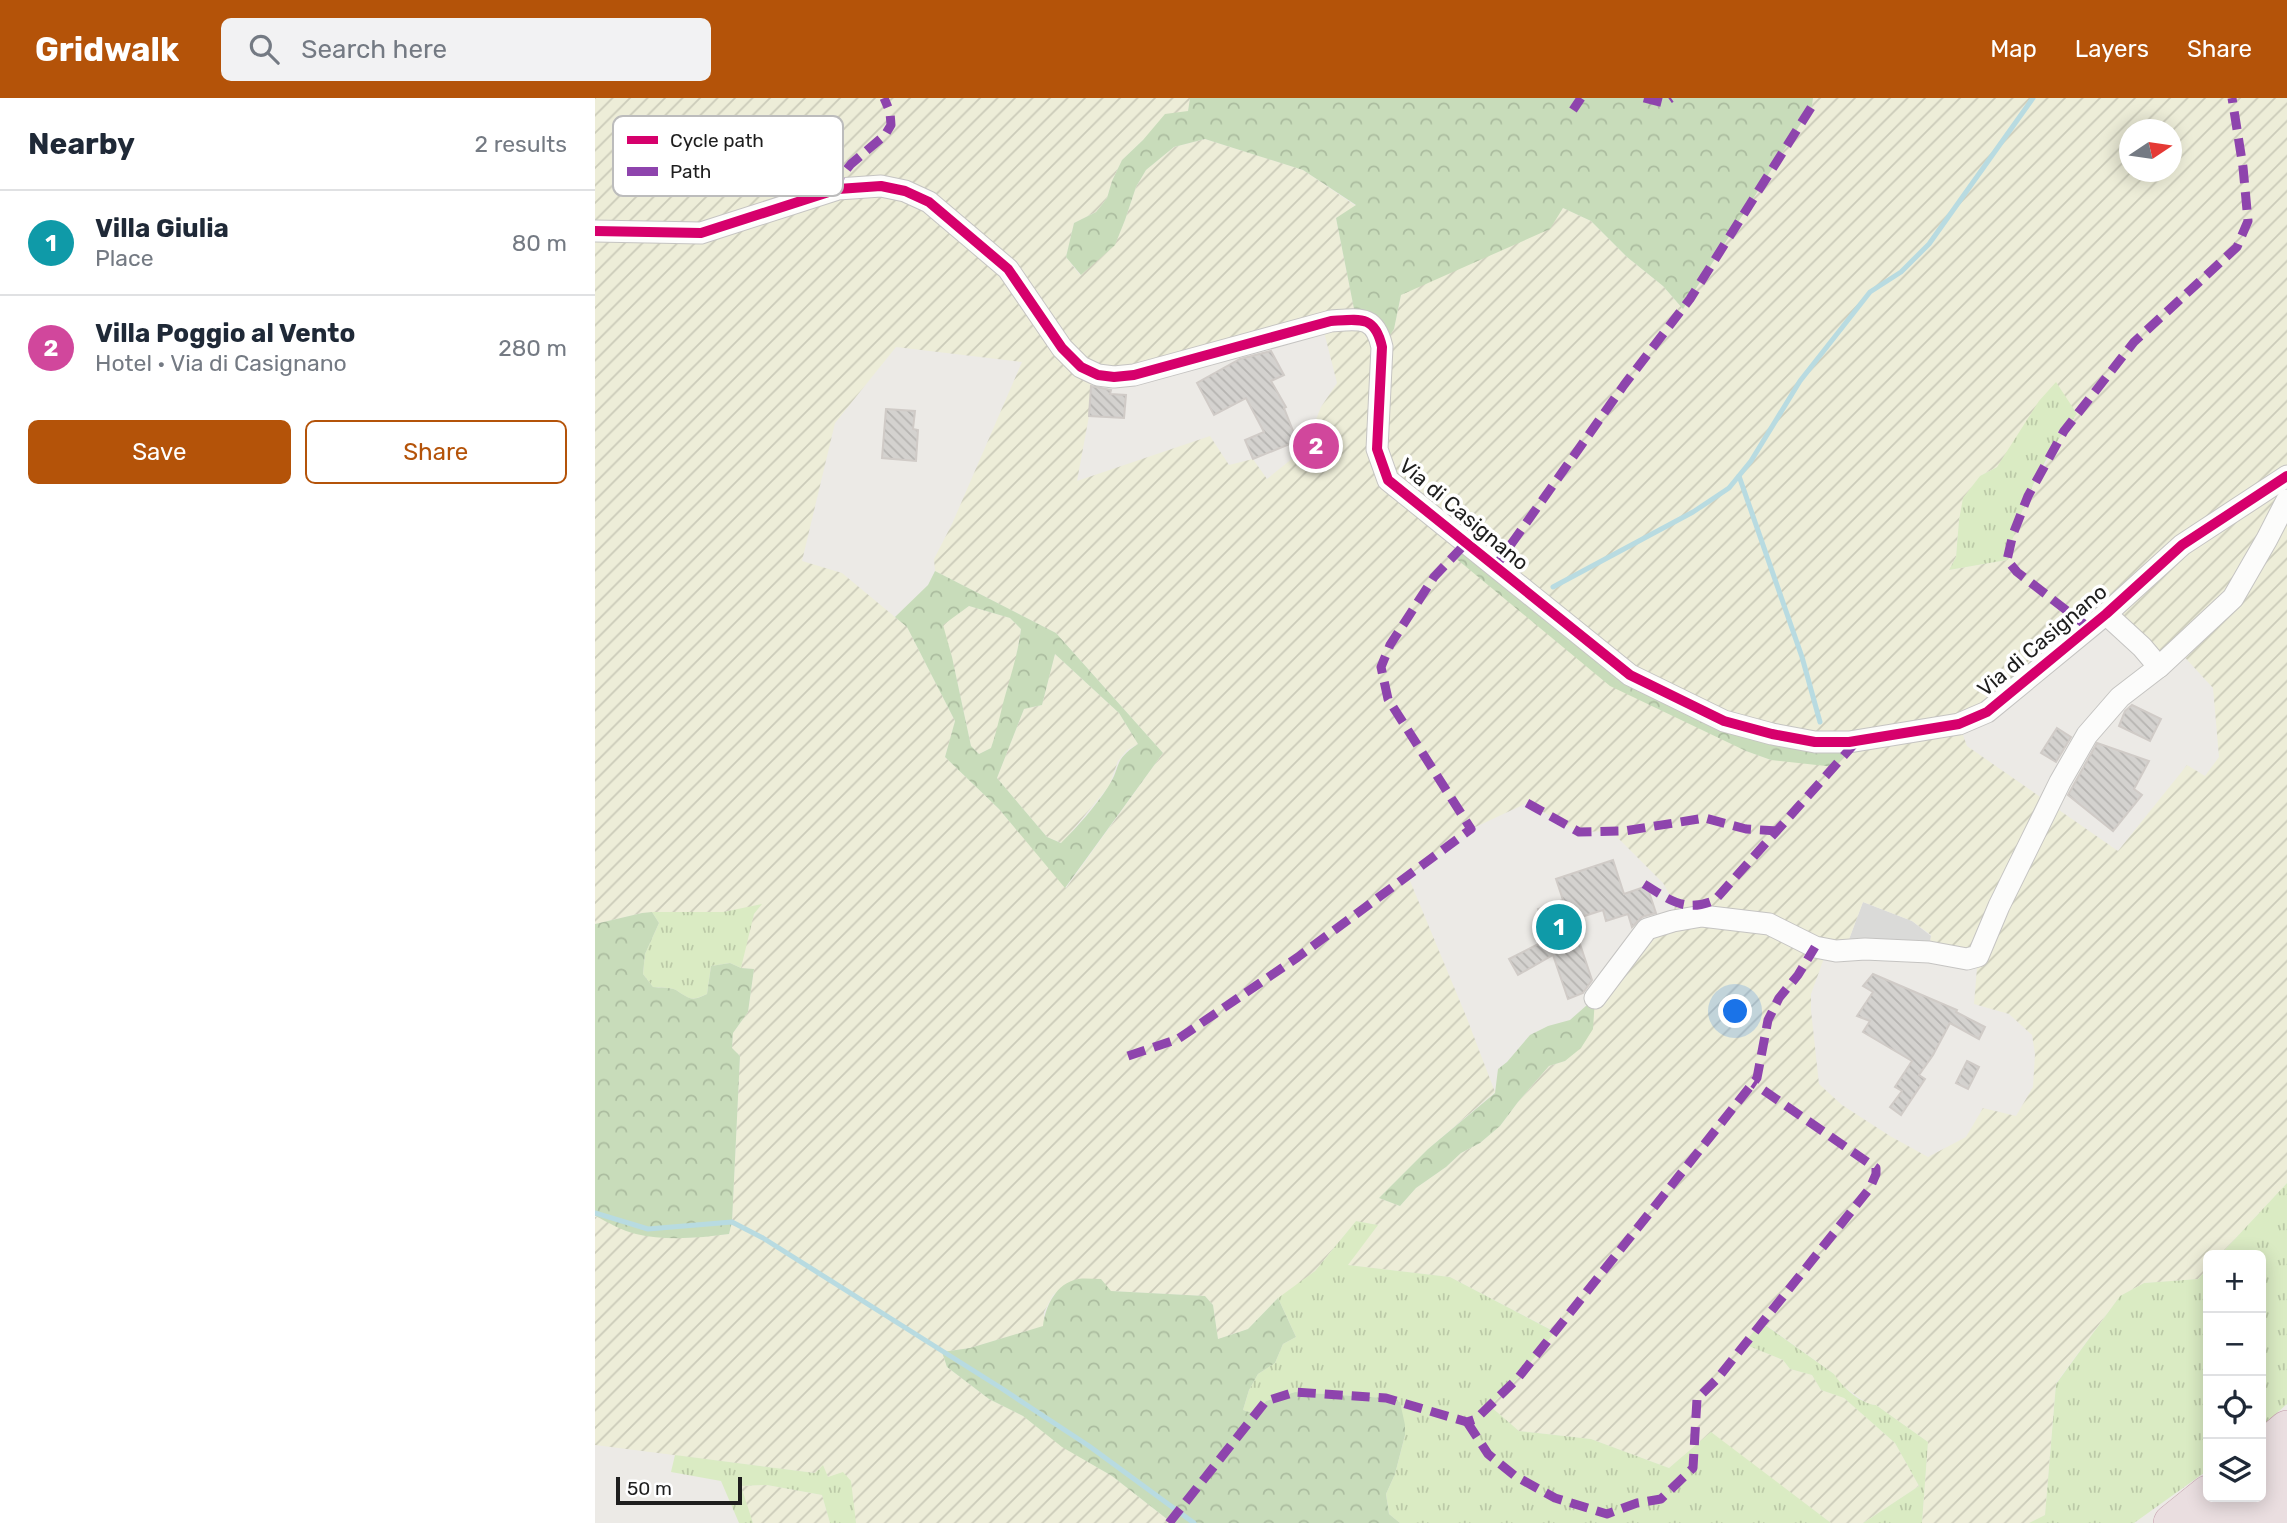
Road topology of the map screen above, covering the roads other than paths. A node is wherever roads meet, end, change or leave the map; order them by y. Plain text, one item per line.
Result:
1 (843, 189) edge
2 (816, 196) edge
3 (595, 231) edge
4 (2287, 476) edge
5 (2287, 500) edge
6 (2106, 614) junction
7 (2159, 667) junction
8 (1595, 998) dead end
9 (2287, 1429) edge
10 (2266, 1447) edge
11 (2287, 1470) edge
12 (2266, 1487) edge
13 (2203, 1498) edge
14 (2247, 1502) edge
15 (2287, 1502) edge
16 (2172, 1523) edge
17 (2219, 1523) edge
18 (2260, 1523) edge

1 - 6 street, Via di Casignano
2 - 3 street, Via di Casignano
4 - 6 street, Via di Casignano
5 - 7 street
6 - 7 street
7 - 8 street
9 - 10 highway
11 - 12 highway
13 - 16 highway
14 - 17 highway
15 - 18 highway

